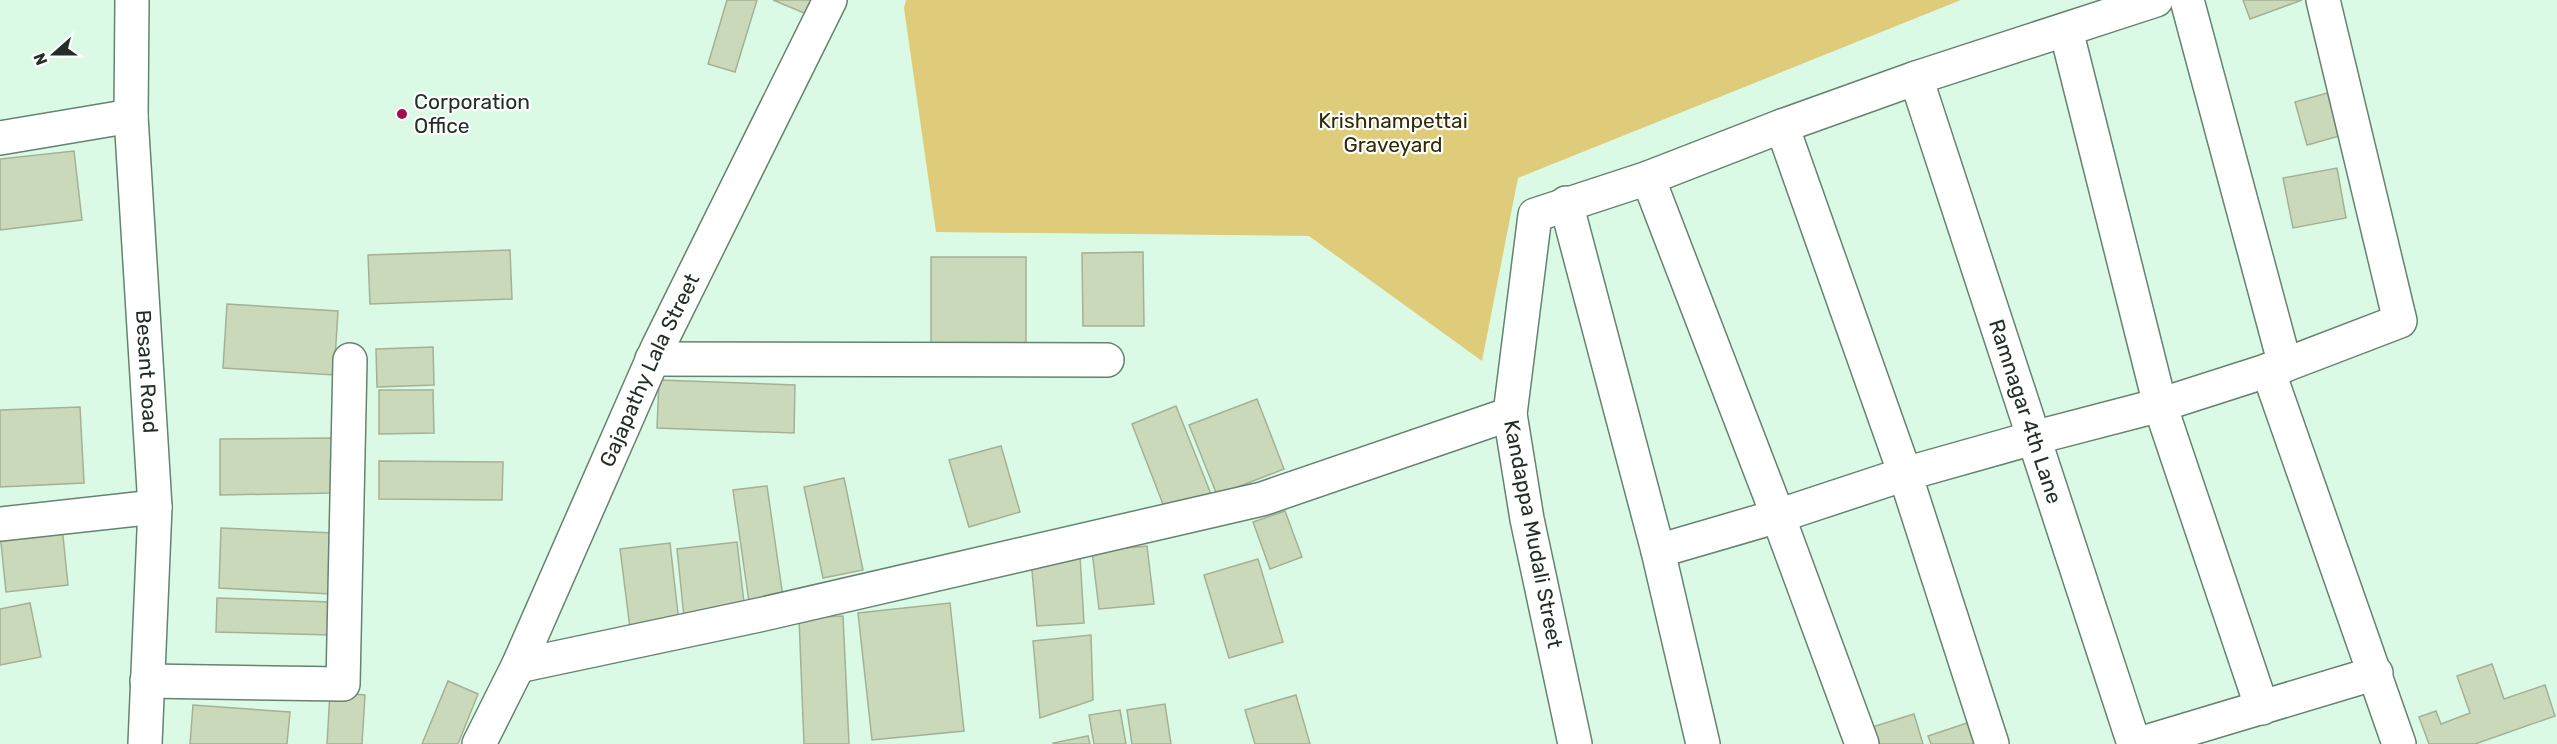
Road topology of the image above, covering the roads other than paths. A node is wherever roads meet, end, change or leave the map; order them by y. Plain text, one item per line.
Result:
1 (132, 0) edge
2 (830, 0) edge
3 (2156, 0) edge
4 (2187, 0) edge
5 (2324, 0) edge
6 (2066, 30) junction
7 (1916, 78) junction
8 (131, 116) junction
9 (1782, 126) junction
10 (0, 138) edge
11 (1648, 178) junction
12 (1566, 203) junction
13 (652, 359) junction
14 (350, 360) dead end
15 (1107, 360) dead end
16 (2277, 368) junction
17 (2160, 405) junction
18 (1510, 414) junction
19 (2033, 438) junction
20 (1905, 474) junction
21 (155, 507) junction
22 (1778, 516) junction
23 (0, 524) edge
24 (1658, 551) junction
25 (518, 666) junction
26 (2376, 673) junction
27 (147, 681) junction
28 (2262, 708) junction
29 (146, 744) edge
30 (480, 744) edge
31 (1575, 744) edge
32 (1703, 744) edge
33 (1862, 744) edge
34 (1992, 744) edge
35 (2134, 744) edge
36 (2139, 744) edge
37 (2399, 744) edge

1 - 8 street, Besant Road
2 - 13 street, Gajapathy Lala Street
3 - 6 street
4 - 16 street
5 - 16 street
6 - 7 street
6 - 17 street
7 - 9 street
7 - 19 street, Ramnagar 4th Lane
8 - 10 street
8 - 21 street, Besant Road
9 - 11 street
9 - 20 street
11 - 12 street
11 - 22 street
12 - 18 street, Kandappa Mudali Street
12 - 24 street
13 - 15 street
13 - 25 street, Gajapathy Lala Street
14 - 27 street
16 - 17 street
16 - 26 street
17 - 19 street
17 - 28 street
18 - 25 street
18 - 31 street, Kandappa Mudali Street
19 - 20 street
19 - 35 street, Ramnagar 4th Lane
20 - 22 street
20 - 34 street
21 - 23 street
21 - 27 street, Besant Road
22 - 24 street
22 - 33 street
24 - 32 street
25 - 30 street, Gajapathy Lala Street
26 - 28 street
26 - 37 street
27 - 29 street, Besant Road
28 - 36 street

